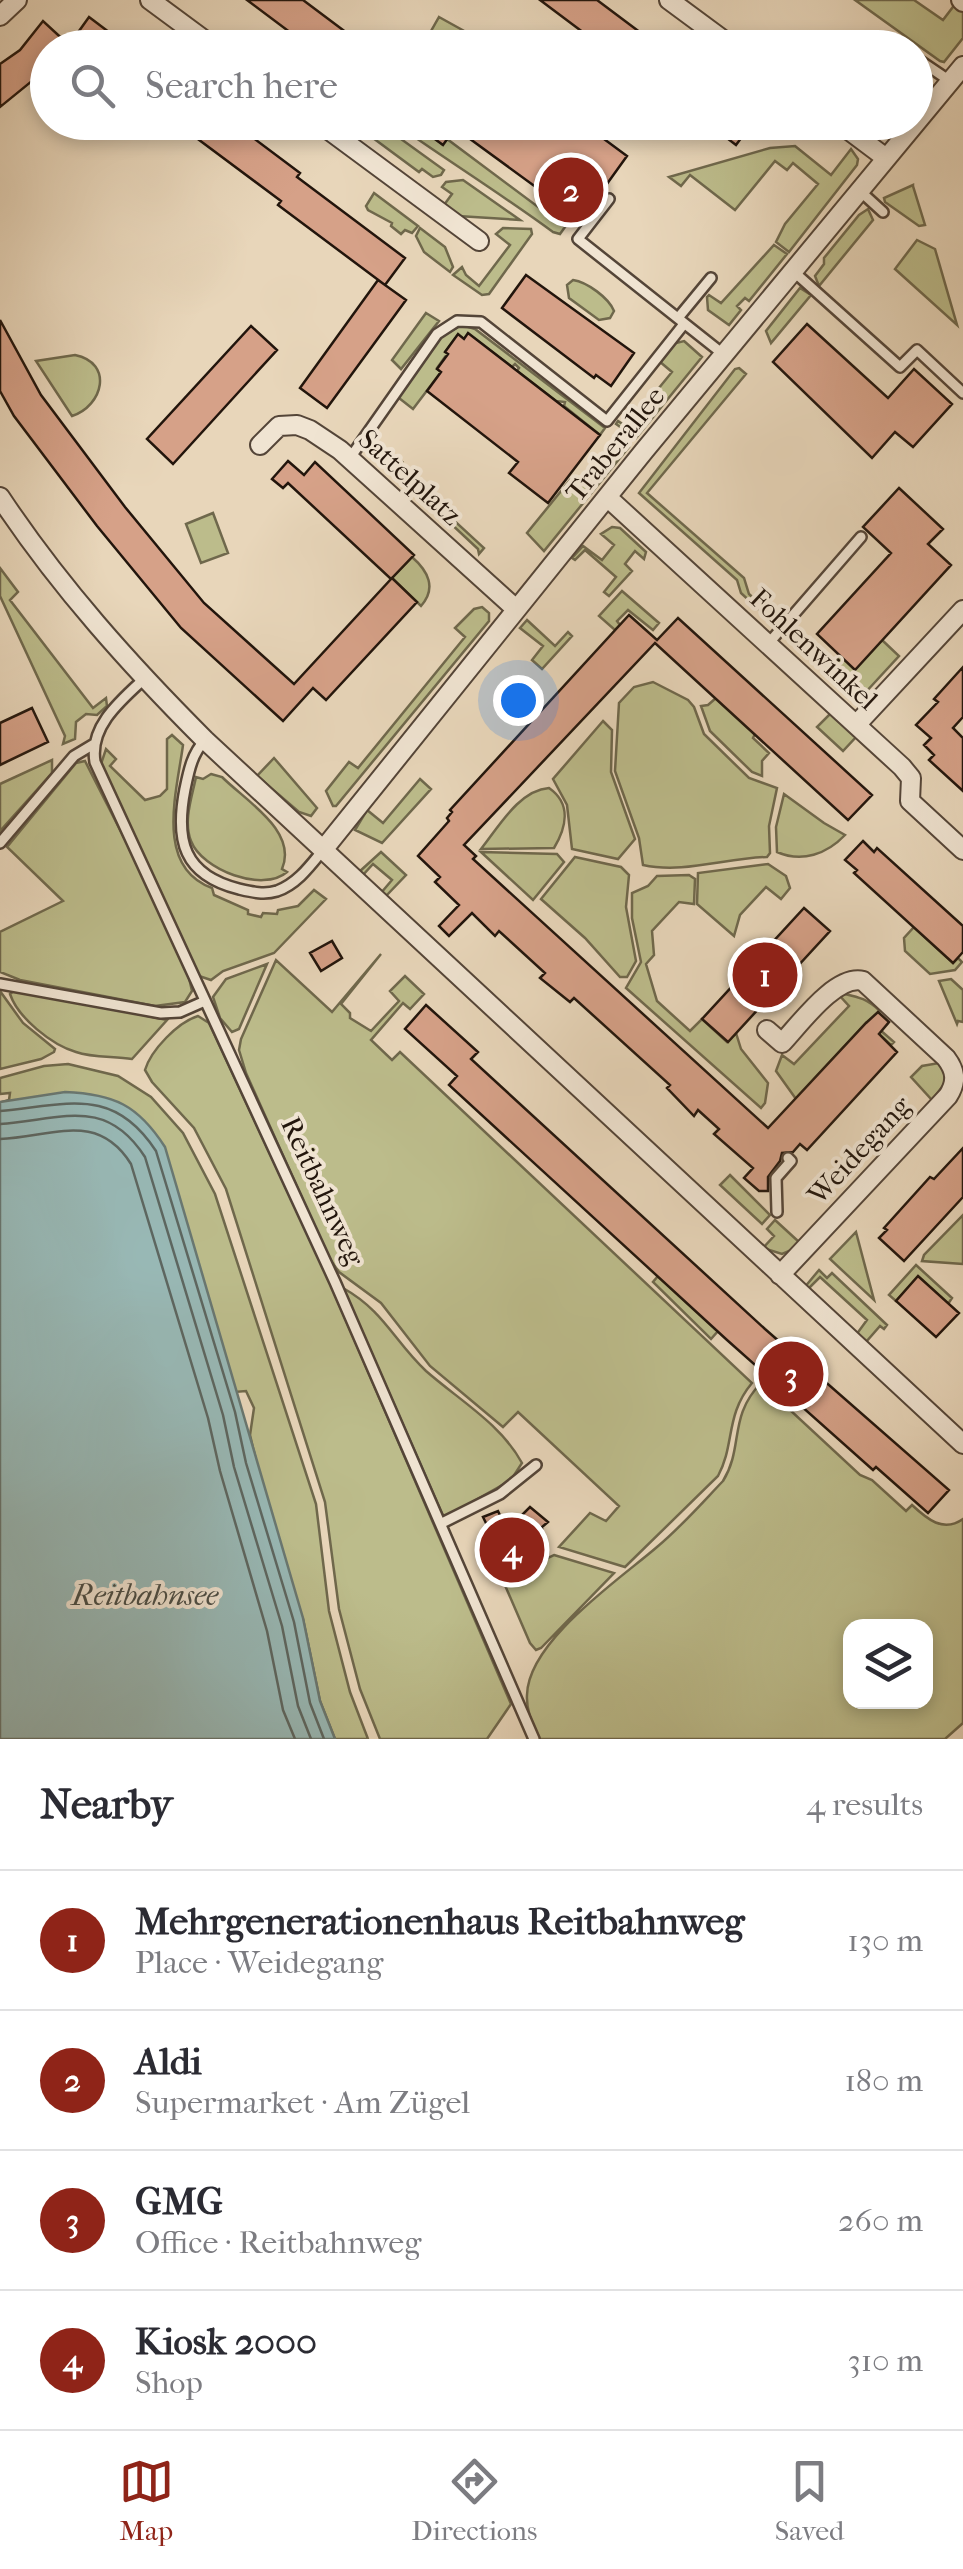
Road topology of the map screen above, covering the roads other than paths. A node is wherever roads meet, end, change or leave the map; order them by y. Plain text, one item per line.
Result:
1 (17, 0) edge
2 (150, 0) edge
3 (669, 0) edge
4 (0, 16) edge
5 (191, 30) edge
6 (710, 30) edge
7 (956, 74) edge
8 (933, 102) edge
9 (343, 140) edge
10 (862, 140) edge
11 (901, 140) edge
12 (886, 158) junction
13 (860, 191) junction
14 (609, 198) dead end
15 (884, 212) dead end
16 (480, 241) dead end
17 (793, 271) junction
18 (710, 278) dead end
19 (681, 321) junction
20 (723, 354) junction
21 (963, 394) edge
22 (260, 446) dead end
23 (350, 458) junction
24 (607, 497) junction
25 (2, 503) edge
26 (861, 537) dead end
27 (516, 608) junction
28 (963, 610) edge
29 (768, 644) junction
30 (144, 678) junction
31 (856, 725) junction
32 (205, 740) junction
33 (94, 744) junction
34 (0, 843) edge
35 (323, 850) junction
36 (963, 850) edge
37 (0, 984) edge
38 (206, 1001) junction
39 (767, 1030) dead end
40 (782, 1167) dead end
41 (777, 1212) dead end
42 (780, 1274) junction
43 (963, 1444) edge
44 (536, 1465) dead end
45 (442, 1523) junction
46 (534, 1739) edge

1 - 4 street
2 - 5 street
3 - 6 street
7 - 8 street, Traberallee
9 - 16 street
10 - 12 street
11 - 12 street, Traberallee
12 - 13 street, Traberallee
13 - 15 lane
13 - 17 street, Traberallee
14 - 19 lane
17 - 20 street, Traberallee
17 - 21 lane
18 - 19 lane
19 - 20 lane
19 - 23 lane
20 - 24 street, Traberallee
22 - 23 street, Sattelplatz
23 - 27 street, Sattelplatz
24 - 27 street, Traberallee
24 - 29 street, Fohlenwinkel
25 - 30 street
26 - 29 lane
27 - 35 street, Traberallee
28 - 31 street
29 - 31 street, Fohlenwinkel
30 - 32 street
30 - 33 lane
31 - 36 street, Fohlenwinkel
32 - 35 street
32 - 35 lane
33 - 34 lane
33 - 38 lane, Reitbahnweg
35 - 42 street
37 - 38 lane
38 - 45 lane, Reitbahnweg
39 - 42 street, Weidegang
40 - 41 lane
42 - 43 street
44 - 45 lane
45 - 46 lane, Reitbahnweg

